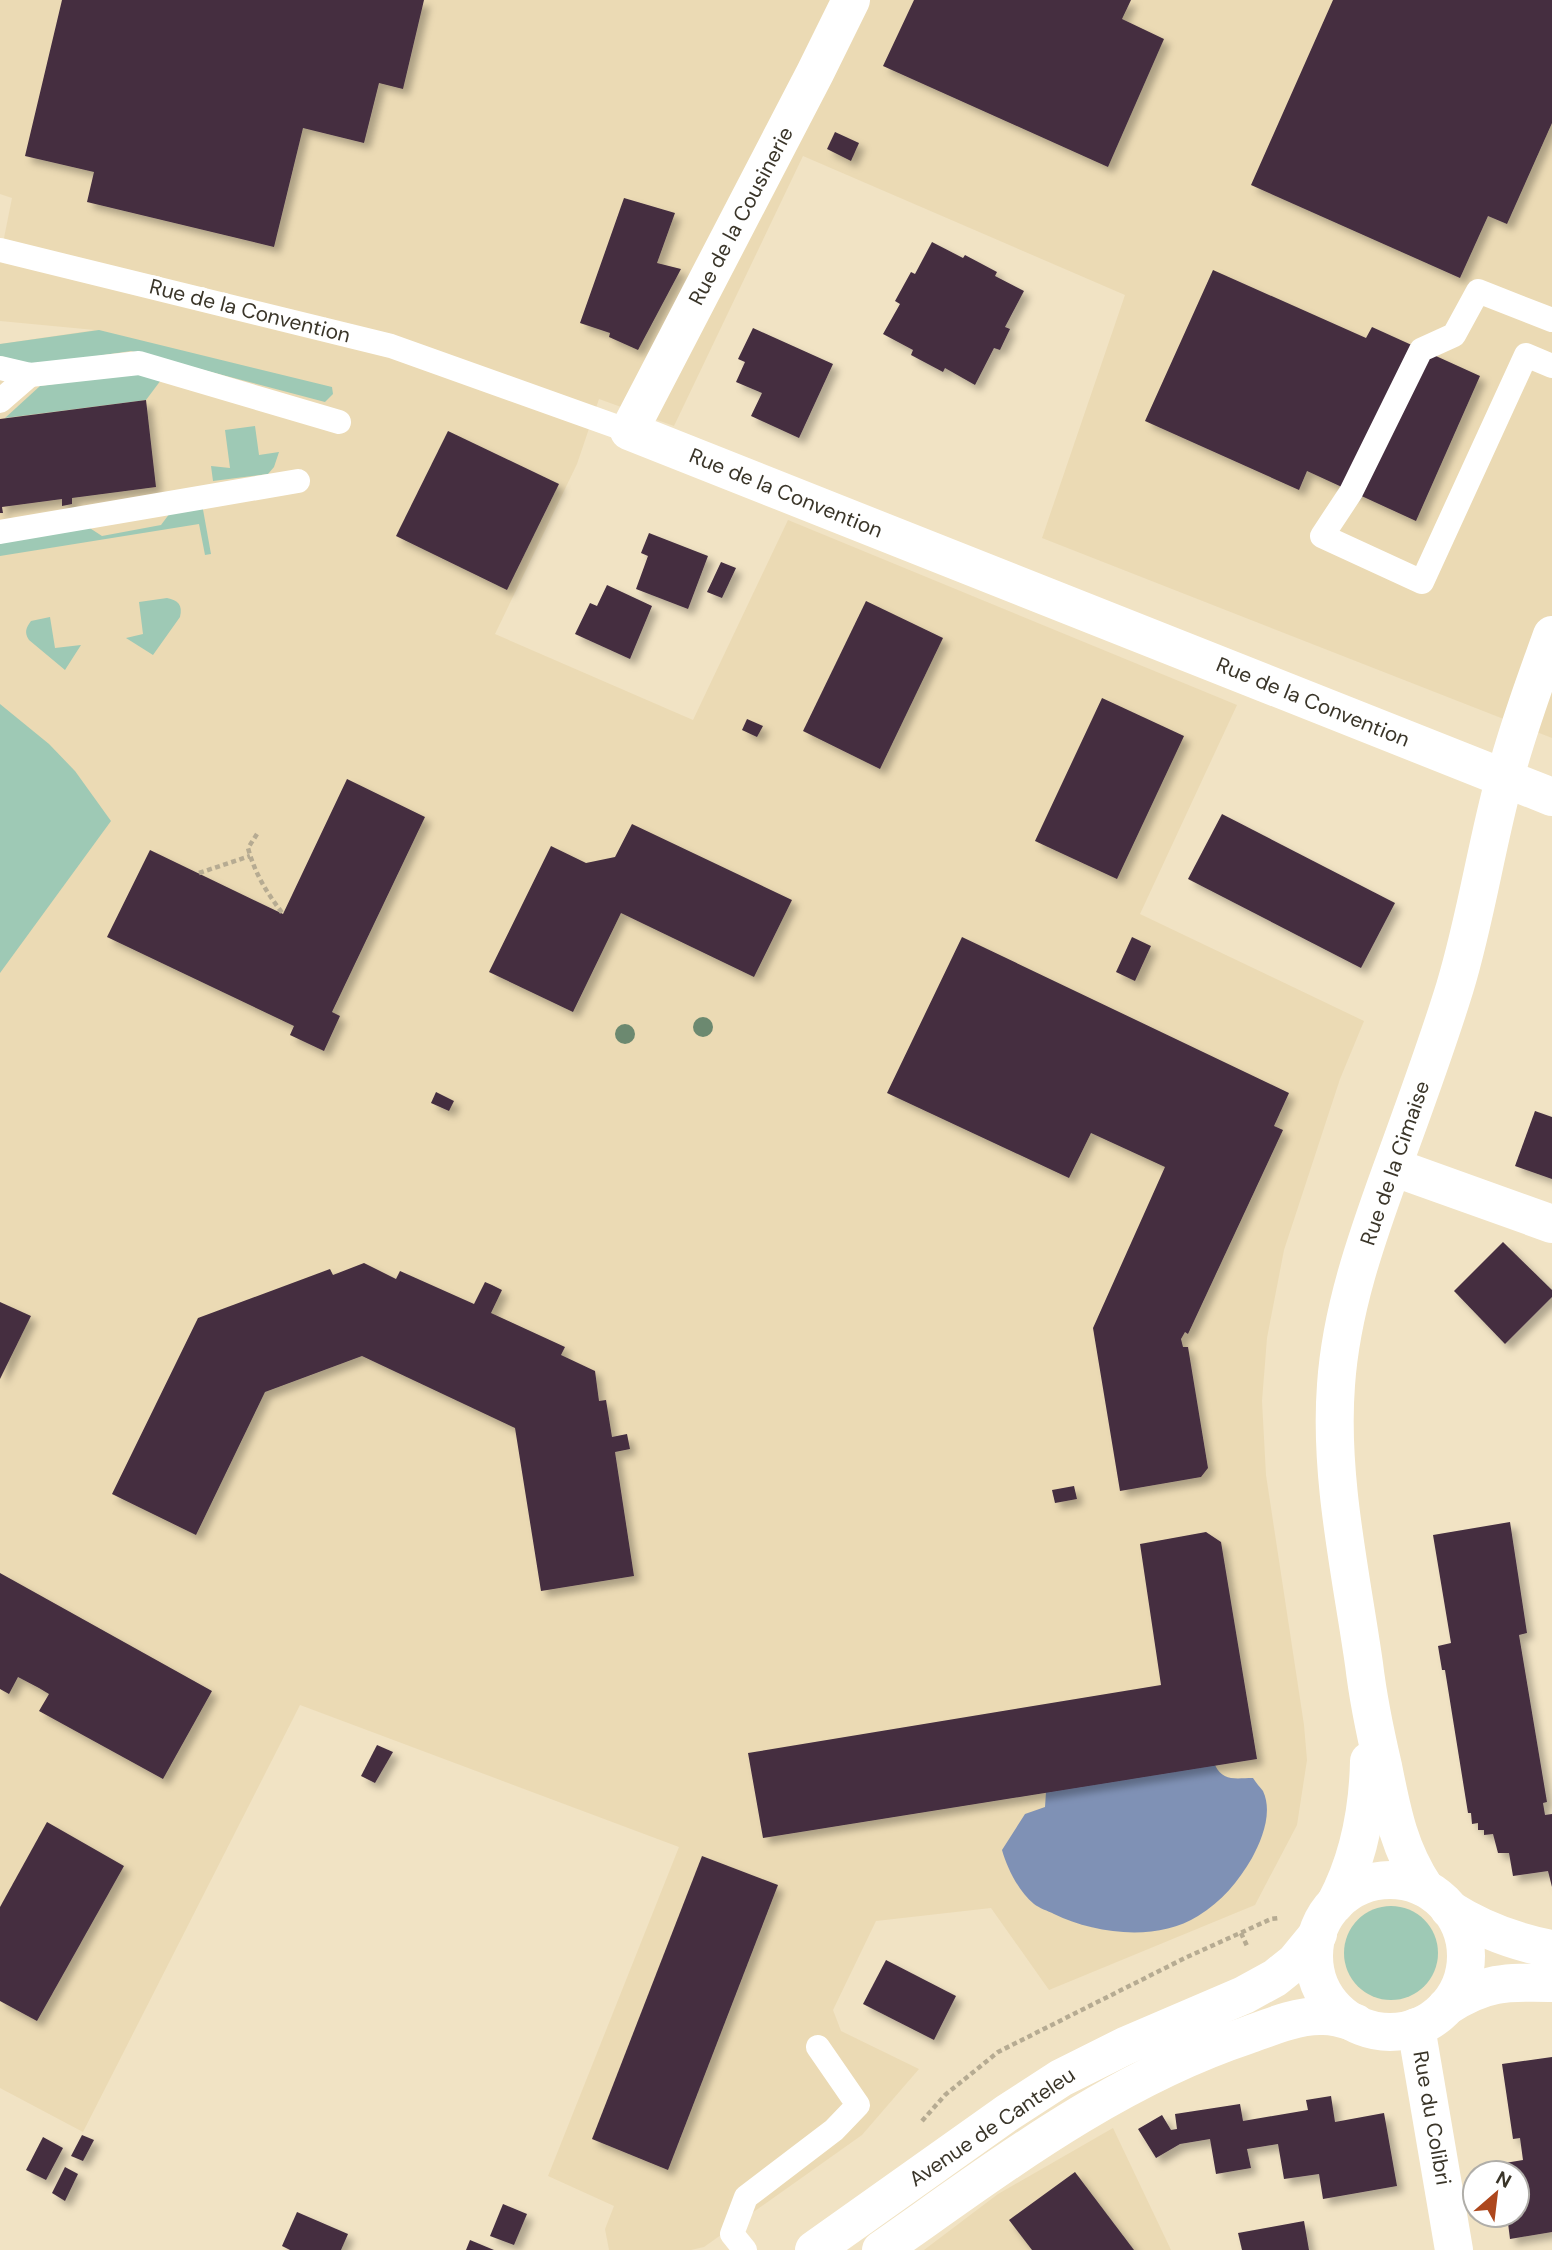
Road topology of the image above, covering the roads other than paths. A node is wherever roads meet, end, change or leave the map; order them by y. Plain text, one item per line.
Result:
1 (851, 0) edge
2 (0, 250) edge
3 (1552, 320) edge
4 (1552, 366) edge
5 (0, 368) edge
6 (30, 375) junction
7 (0, 401) edge
8 (339, 422) dead end
9 (629, 431) junction
10 (298, 481) dead end
11 (0, 532) edge
12 (1552, 635) edge
13 (1504, 778) junction
14 (1552, 797) edge
15 (1393, 1167) junction
16 (1552, 1224) edge
17 (1369, 1703) junction
18 (1437, 1898) junction
19 (1327, 1919) junction
20 (1552, 1949) edge
21 (1552, 1983) edge
22 (1431, 2017) junction
23 (1356, 2023) junction
24 (818, 2047) dead end
25 (745, 2250) edge
26 (814, 2250) edge
27 (881, 2250) edge
28 (1454, 2250) edge

1 - 9 street, Rue de la Cousinerie
2 - 9 lane, Rue de la Convention
3 - 4 lane
5 - 6 lane
6 - 7 lane
6 - 8 lane
9 - 13 street, Rue de la Convention
10 - 11 lane
12 - 13 street, Rue de la Cimaise
13 - 14 street, Rue de la Convention
13 - 15 street, Rue de la Cimaise
15 - 16 street
15 - 17 street, Rue de la Cimaise
17 - 18 street, Rue de la Cimaise
17 - 19 street, Rue de la Cimaise
18 - 19 street
18 - 20 street
18 - 22 street
19 - 23 street
19 - 26 street, Avenue de Canteleu
21 - 22 street
22 - 23 street
22 - 28 street, Rue du Colibri
23 - 27 street, Avenue de Canteleu
24 - 25 lane

